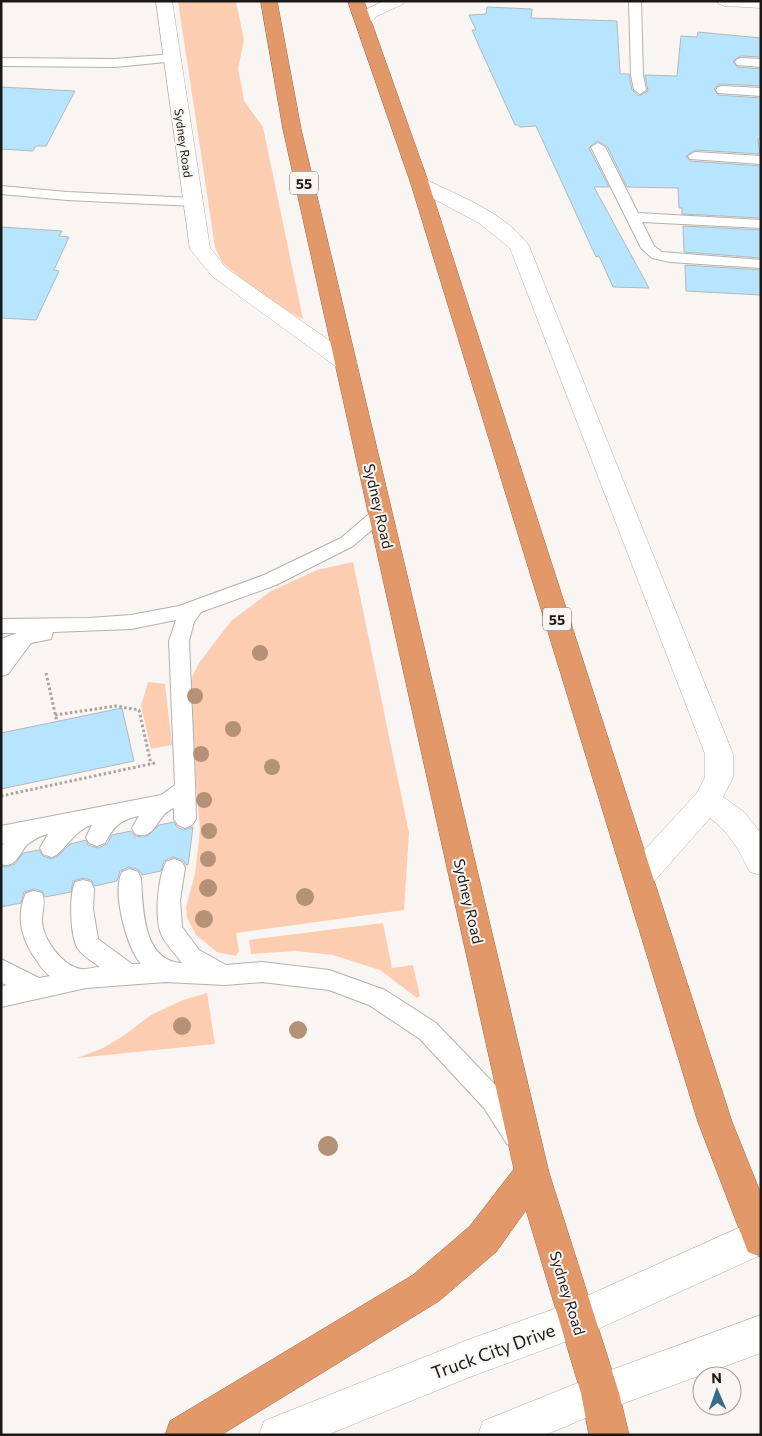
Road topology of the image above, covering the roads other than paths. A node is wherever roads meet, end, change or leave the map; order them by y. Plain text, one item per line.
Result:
1 (164, 1) edge
2 (269, 1) edge
3 (397, 1) edge
4 (636, 1) edge
5 (725, 1) edge
6 (761, 3) edge
7 (360, 11) edge
8 (172, 58) junction
9 (1, 62) edge
10 (741, 62) dead end
11 (761, 63) edge
12 (640, 90) dead end
13 (722, 90) dead end
14 (761, 92) edge
15 (598, 147) dead end
16 (695, 156) dead end
17 (761, 160) edge
18 (420, 184) junction
19 (1, 190) edge
20 (193, 202) junction
21 (632, 216) junction
22 (761, 224) edge
23 (761, 264) edge
24 (346, 363) junction
25 (381, 513) junction
26 (194, 608) junction
27 (89, 625) junction
28 (1, 626) edge
29 (25, 637) junction
30 (1, 647) edge
31 (1, 669) edge
32 (185, 788) junction
33 (708, 801) junction
34 (161, 803) junction
35 (115, 814) junction
36 (77, 820) junction
37 (185, 820) dead end
38 (143, 828) dead end
39 (33, 829) junction
40 (1, 835) edge
41 (97, 837) dead end
42 (51, 848) dead end
43 (6, 857) dead end
44 (761, 863) edge
45 (174, 868) dead end
46 (639, 877) junction
47 (130, 878) dead end
48 (84, 889) dead end
49 (34, 900) dead end
50 (1, 970) edge
51 (170, 971) junction
52 (128, 974) junction
53 (225, 975) junction
54 (78, 980) junction
55 (39, 989) junction
56 (1, 996) edge
57 (529, 1163) junction
58 (760, 1237) edge
59 (576, 1320) junction
60 (761, 1334) edge
61 (600, 1393) junction
62 (184, 1435) edge
63 (278, 1435) edge
64 (497, 1435) edge
65 (609, 1435) edge

1 - 8 street, Sydney Road
2 - 24 highway, Sydney Road / 55
3 - 7 street
4 - 12 lane
5 - 6 street
7 - 18 highway, 55
8 - 9 lane
8 - 20 street, Sydney Road
10 - 11 lane
13 - 14 lane
15 - 21 lane
16 - 17 lane
18 - 33 street
18 - 46 highway, 55
19 - 20 lane
20 - 24 street, Sydney Road
21 - 22 lane
21 - 23 lane
24 - 25 highway, Sydney Road / 55
25 - 26 lane
25 - 57 highway, Sydney Road / 55
26 - 27 lane
26 - 32 lane
27 - 28 lane
27 - 29 lane
29 - 30 lane
29 - 31 lane
32 - 34 lane
32 - 37 lane
33 - 44 street
33 - 46 street
34 - 35 lane
34 - 38 lane
35 - 36 lane
35 - 41 lane
36 - 39 lane
36 - 42 lane
39 - 40 lane
39 - 43 lane
45 - 53 lane
46 - 58 highway, 55
47 - 51 lane
48 - 52 lane
49 - 54 lane
50 - 55 lane
51 - 52 lane
51 - 53 lane
52 - 54 lane
53 - 57 lane
54 - 55 lane
55 - 56 lane
57 - 59 highway, Sydney Road / 55
57 - 62 highway
58 - 59 street, Truck City Drive
59 - 61 highway, Sydney Road / 55
59 - 63 street, Truck City Drive
60 - 61 street
61 - 64 street
61 - 65 highway, Sydney Road / 55

